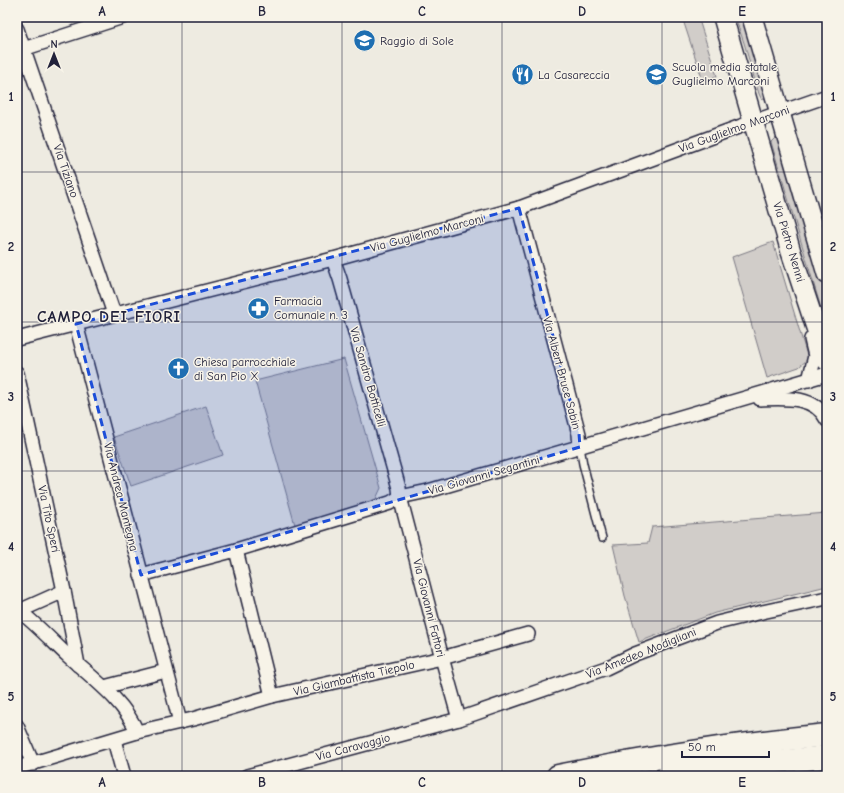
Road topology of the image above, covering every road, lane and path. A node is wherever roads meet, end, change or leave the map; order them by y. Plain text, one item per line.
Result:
1 (123, 17) edge
2 (723, 17) edge
3 (752, 17) edge
4 (17, 29) edge
5 (21, 50) edge
6 (827, 96) edge
7 (780, 112) junction
8 (754, 121) junction
9 (519, 208) junction
10 (334, 258) junction
11 (827, 274) edge
12 (803, 288) junction
13 (114, 314) junction
14 (76, 324) junction
15 (17, 339) edge
16 (827, 361) edge
17 (17, 373) edge
18 (827, 374) edge
19 (809, 380) junction
20 (740, 400) junction
21 (827, 420) edge
22 (580, 447) junction
23 (400, 497) junction
24 (602, 538) dead end
25 (236, 550) junction
26 (141, 575) junction
27 (64, 591) junction
28 (827, 598) edge
29 (18, 611) edge
30 (528, 634) dead end
31 (442, 658) junction
32 (78, 665) junction
33 (166, 671) junction
34 (104, 687) junction
35 (272, 696) junction
36 (459, 719) junction
37 (180, 722) junction
38 (17, 726) edge
39 (138, 732) junction
40 (827, 735) edge
41 (114, 740) junction
42 (827, 756) edge
43 (33, 764) junction
44 (17, 768) edge
45 (124, 776) edge
46 (247, 776) edge
47 (558, 776) edge
48 (668, 776) edge

1 - 5 street
2 - 8 street, Via Pietro Nenni
3 - 7 street
4 - 5 street, Via Tiziano
5 - 13 street, Via Tiziano
6 - 7 street, Via Guglielmo Marconi
7 - 8 street, Via Guglielmo Marconi
7 - 11 street
8 - 9 street, Via Guglielmo Marconi
8 - 12 street, Via Pietro Nenni
9 - 10 street, Via Guglielmo Marconi
9 - 22 street, Via Albert Bruce Sabin
10 - 13 street, Via Guglielmo Marconi
10 - 23 street, Via Sandro Botticelli
12 - 16 street, Via Pietro Nenni
12 - 19 street
13 - 14 street, Via Guglielmo Marconi
14 - 15 street, Via Guglielmo Marconi
14 - 26 street, Via Andrea Mantegna
17 - 27 street, Via Tito Speri
18 - 19 street, Via Giovanni Segantini
19 - 20 street, Via Giovanni Segantini
20 - 21 street
20 - 22 street, Via Giovanni Segantini
22 - 23 street, Via Giovanni Segantini
22 - 24 lane, Via Albert Bruce Sabin
23 - 25 street, Via Giovanni Segantini
23 - 31 street, Via Giovanni Fattori
25 - 26 street, Via Giovanni Segantini
25 - 35 street
26 - 33 street, Via Andrea Mantegna
27 - 29 street
27 - 32 street, Via Tito Speri
28 - 36 street, Via Amedeo Modigliani
29 - 32 street
30 - 31 street, Via Giambattista Tiepolo
31 - 35 street, Via Giambattista Tiepolo
31 - 36 street, Via Giovanni Fattori
32 - 34 street
33 - 34 street
33 - 37 street, Via Andrea Mantegna
34 - 39 street
35 - 37 street, Via Giambattista Tiepolo
36 - 46 street, Via Caravaggio
37 - 39 street, Via Giambattista Tiepolo
38 - 43 street
39 - 41 street, Via Giambattista Tiepolo
40 - 47 highway
41 - 43 street, Via Giambattista Tiepolo
41 - 45 street
42 - 48 highway
43 - 44 street, Via Giambattista Tiepolo

